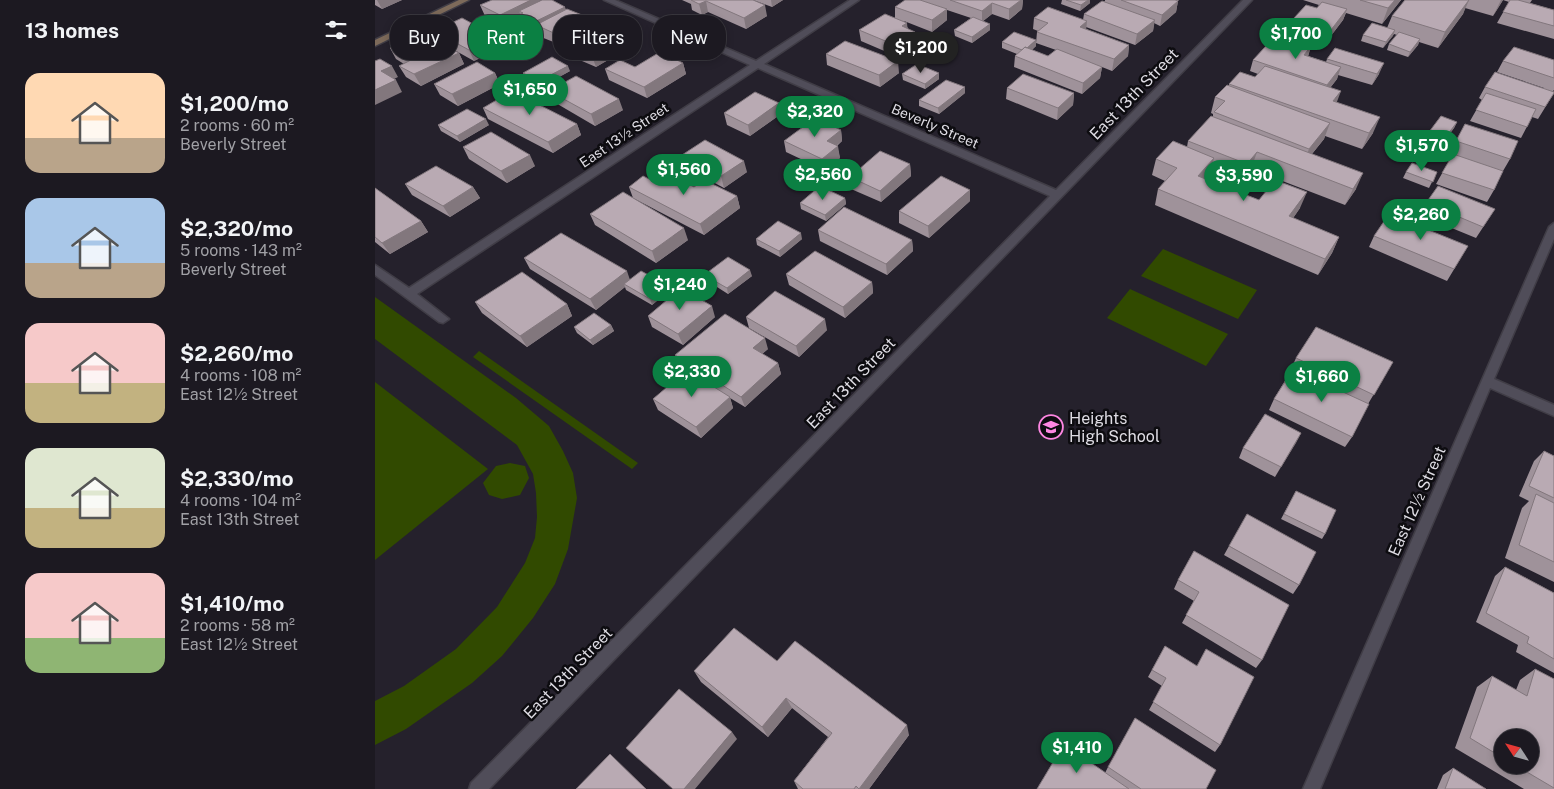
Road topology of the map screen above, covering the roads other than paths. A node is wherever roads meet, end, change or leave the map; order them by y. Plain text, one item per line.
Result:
1 (465, 0) edge
2 (608, 0) edge
3 (855, 0) edge
4 (1247, 0) edge
5 (375, 43) edge
6 (757, 64) junction
7 (1058, 195) junction
8 (1554, 227) edge
9 (375, 269) edge
10 (409, 294) junction
11 (443, 319) dead end
12 (1488, 382) junction
13 (1554, 411) edge
14 (477, 789) edge
15 (1311, 789) edge

1 - 5 street
2 - 6 street, Beverly Street
3 - 6 street, East 13½ Street
4 - 7 street, East 13th Street
6 - 7 street, Beverly Street
6 - 10 street, East 13½ Street
7 - 14 street, East 13th Street
8 - 12 street, East 12½ Street
9 - 10 street
10 - 11 street
12 - 13 street
12 - 15 street, East 12½ Street

